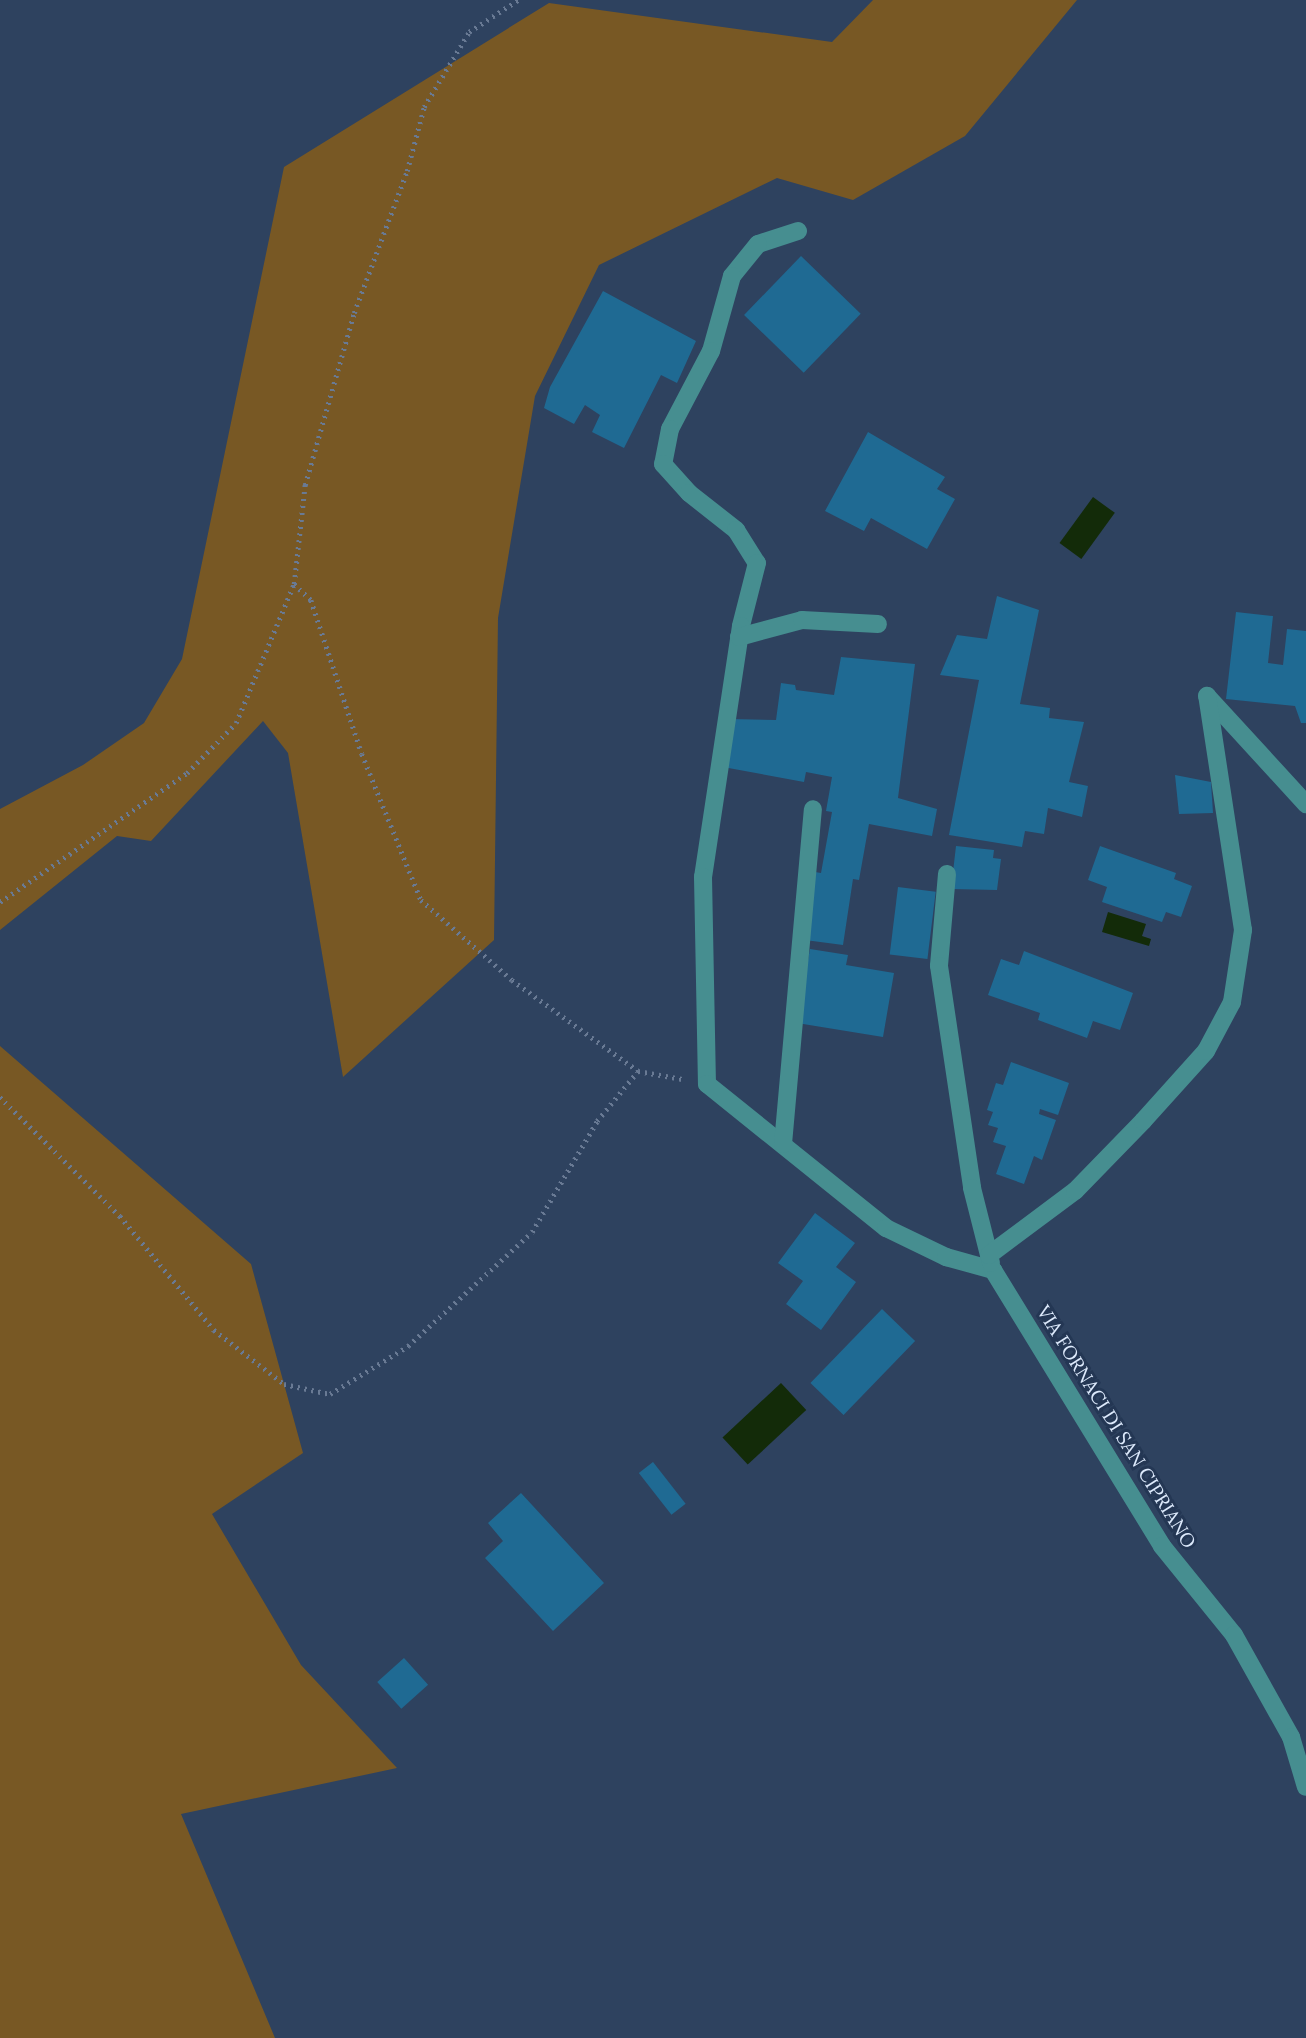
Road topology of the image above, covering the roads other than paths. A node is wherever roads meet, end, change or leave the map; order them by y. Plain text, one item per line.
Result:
1 (798, 231) dead end
2 (877, 624) dead end
3 (739, 637) junction
4 (1306, 804) edge
5 (813, 809) dead end
6 (947, 874) dead end
7 (783, 1144) junction
8 (991, 1262) junction
9 (1306, 1787) edge

1 - 3 street
2 - 3 street
3 - 7 street
4 - 8 street
5 - 7 street
6 - 8 street, VIA FORNACI DI SAN CIPRIANO
7 - 8 street
8 - 9 street, VIA FORNACI DI SAN CIPRIANO

